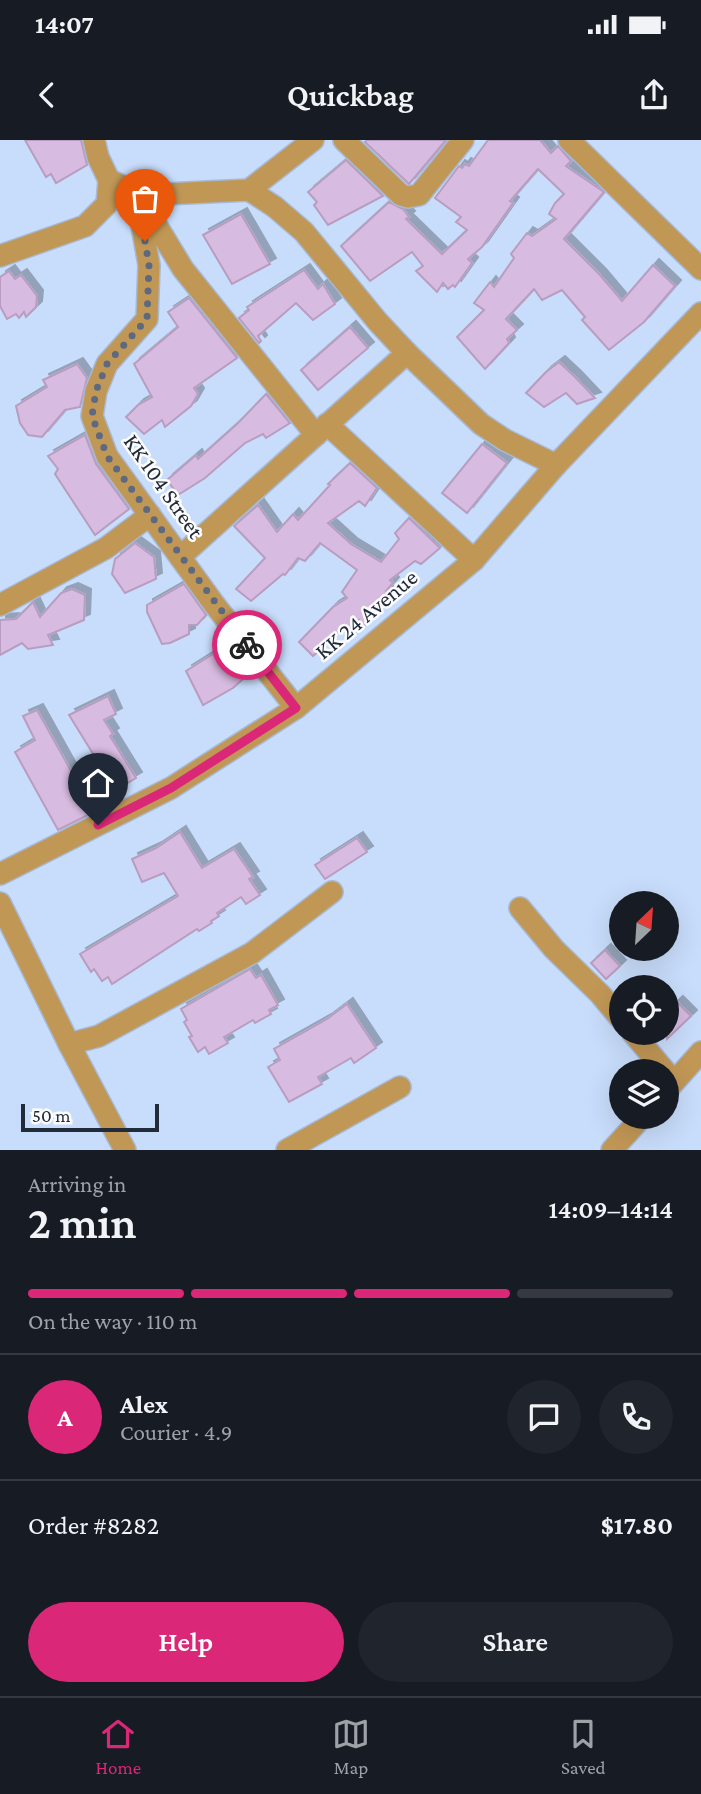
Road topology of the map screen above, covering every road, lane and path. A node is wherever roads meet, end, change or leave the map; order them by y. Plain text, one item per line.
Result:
1 (94, 140) edge
2 (313, 140) edge
3 (344, 140) edge
4 (463, 140) edge
5 (569, 140) edge
6 (109, 180) junction
7 (249, 190) junction
8 (136, 192) junction
9 (0, 256) edge
10 (701, 269) edge
11 (701, 313) edge
12 (407, 354) junction
13 (321, 430) junction
14 (556, 465) junction
15 (150, 515) junction
16 (180, 557) junction
17 (474, 559) junction
18 (0, 605) edge
19 (296, 708) junction
20 (0, 874) edge
21 (332, 892) dead end
22 (0, 903) edge
23 (520, 908) dead end
24 (609, 1005) edge
25 (69, 1044) junction
26 (642, 1045) edge
27 (701, 1052) edge
28 (653, 1059) edge
29 (679, 1069) edge
30 (400, 1087) dead end
31 (631, 1129) edge
32 (125, 1150) edge
33 (287, 1150) edge
34 (612, 1150) edge

1 - 6 street
2 - 7 street
3 - 4 street
5 - 10 street
6 - 8 street
6 - 9 street
7 - 8 street
7 - 12 street
8 - 13 street
8 - 15 street, KK 104 Street
11 - 14 street, KK 24 Avenue
12 - 13 street
12 - 14 street
13 - 16 street
13 - 17 street
14 - 17 street, KK 24 Avenue
15 - 16 street, KK 104 Street
15 - 18 street
16 - 19 street, KK 104 Street
17 - 19 street, KK 24 Avenue
19 - 20 street, KK 24 Avenue
21 - 25 street
22 - 25 street
23 - 24 street
25 - 32 street
26 - 28 street
27 - 29 street
30 - 33 street
31 - 34 street

